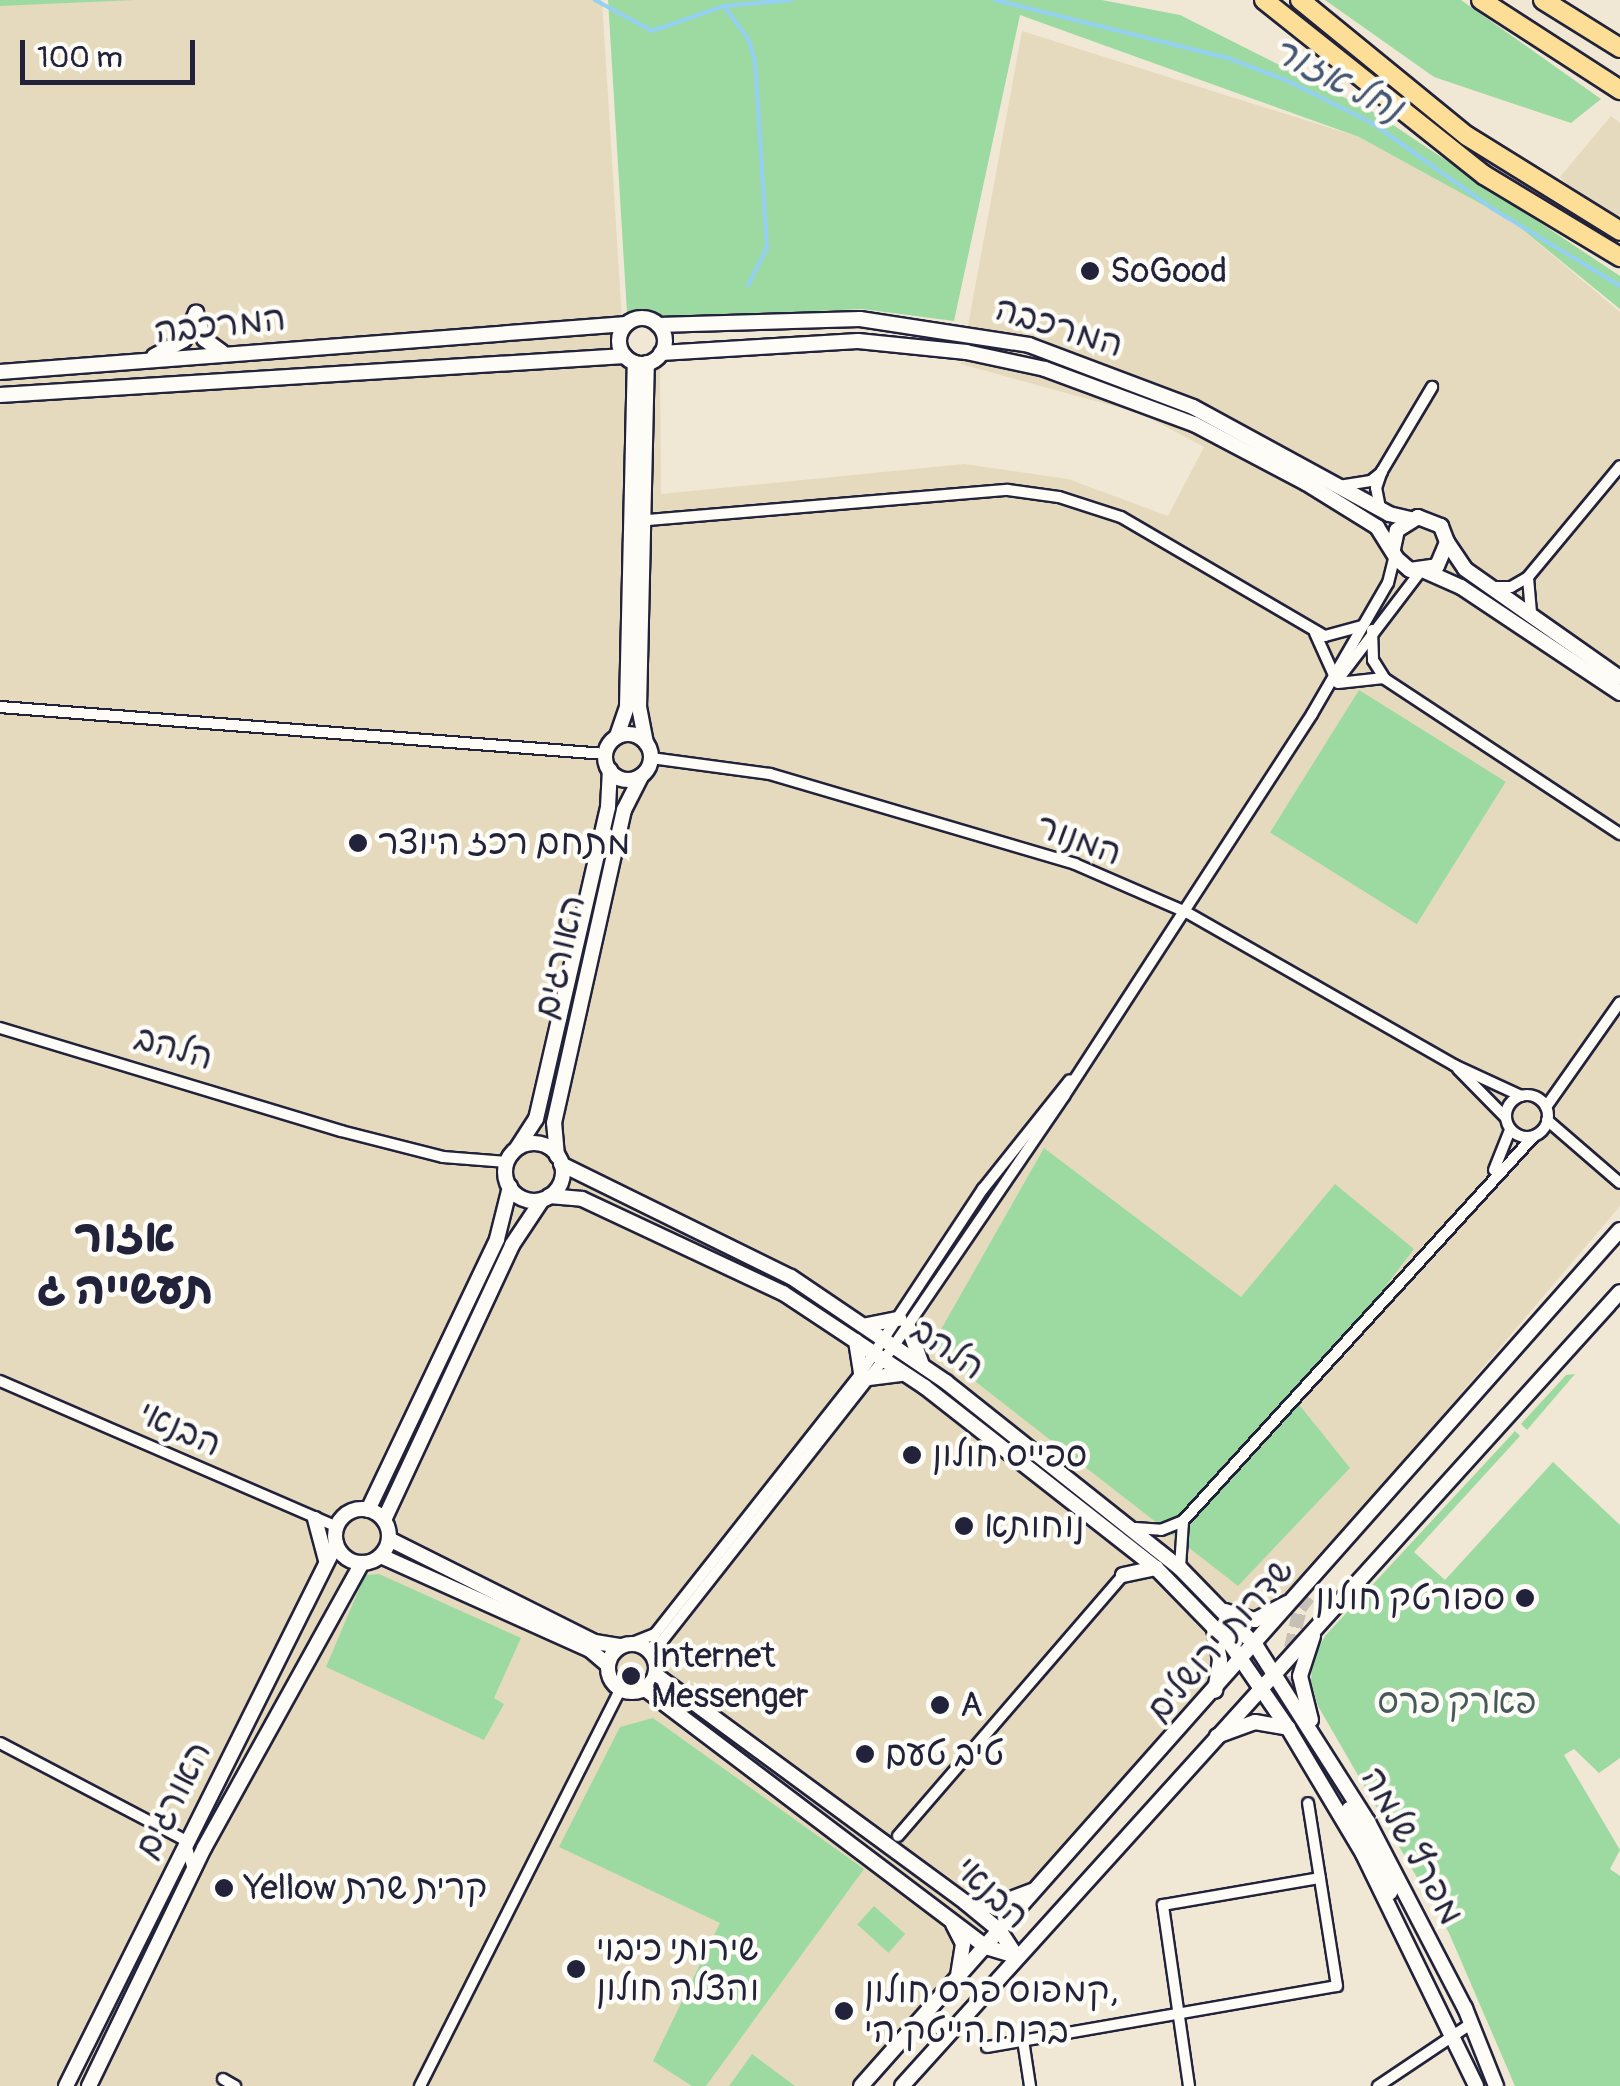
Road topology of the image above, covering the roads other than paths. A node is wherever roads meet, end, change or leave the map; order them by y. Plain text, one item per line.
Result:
1 (1264, 0) edge
2 (1300, 0) edge
3 (1481, 0) edge
4 (1542, 0) edge
5 (1620, 48) edge
6 (1620, 90) edge
7 (1620, 231) edge
8 (1620, 258) edge
9 (626, 324) junction
10 (658, 325) junction
11 (222, 352) junction
12 (661, 353) junction
13 (636, 361) junction
14 (138, 364) junction
15 (0, 372) edge
16 (1432, 387) dead end
17 (0, 395) edge
18 (1620, 466) edge
19 (1382, 471) junction
20 (1340, 486) junction
21 (1380, 509) junction
22 (1410, 518) junction
23 (648, 520) junction
24 (1447, 542) junction
25 (1394, 551) junction
26 (1422, 571) junction
27 (1528, 577) junction
28 (1491, 587) junction
29 (1532, 616) junction
30 (1367, 628) junction
31 (1311, 629) junction
32 (1620, 678) edge
33 (1385, 679) junction
34 (1334, 680) junction
35 (1620, 694) edge
36 (0, 707) edge
37 (617, 736) junction
38 (646, 743) junction
39 (606, 754) junction
40 (651, 758) junction
41 (610, 770) junction
42 (641, 776) junction
43 (1620, 834) edge
44 (1186, 912) junction
45 (1620, 1002) edge
46 (0, 1028) edge
47 (1454, 1065) junction
48 (1563, 1076) junction
49 (1521, 1096) junction
50 (1536, 1097) junction
51 (1546, 1106) junction
52 (1506, 1117) junction
53 (1548, 1120) junction
54 (1510, 1130) junction
55 (1535, 1136) junction
56 (1569, 1144) junction
57 (517, 1148) junction
58 (559, 1160) junction
59 (507, 1162) junction
60 (1491, 1176) junction
61 (1620, 1182) edge
62 (510, 1188) junction
63 (546, 1198) junction
64 (1620, 1230) edge
65 (1620, 1292) edge
66 (903, 1322) junction
67 (863, 1325) junction
68 (856, 1340) junction
69 (883, 1350) junction
70 (922, 1366) junction
71 (865, 1375) junction
72 (910, 1377) junction
73 (0, 1382) edge
74 (1456, 1418) junction
75 (368, 1510) junction
76 (314, 1519) junction
77 (384, 1520) junction
78 (1183, 1522) junction
79 (337, 1527) junction
80 (1134, 1528) junction
81 (389, 1538) junction
82 (1124, 1543) junction
83 (336, 1544) junction
84 (381, 1556) junction
85 (362, 1563) junction
86 (1156, 1568) junction
87 (1180, 1568) junction
88 (326, 1572) junction
89 (1123, 1575) junction
90 (1317, 1575) junction
91 (1312, 1592) tunnel mouth
92 (1332, 1605) junction
93 (1214, 1614) junction
94 (626, 1645) junction
95 (1256, 1646) junction
96 (1242, 1661) junction
97 (608, 1665) junction
98 (656, 1670) junction
99 (1274, 1672) junction
100 (1260, 1686) junction
101 (620, 1690) junction
102 (645, 1690) junction
103 (1215, 1692) junction
104 (1288, 1728) junction
105 (1311, 1735) junction
106 (0, 1743) edge
107 (1201, 1748) junction
108 (1308, 1803) dead end
109 (898, 1836) junction
110 (878, 1838) junction
111 (182, 1847) junction
112 (902, 1856) junction
113 (193, 1871) junction
114 (1320, 1878) junction
115 (1042, 1886) junction
116 (964, 1902) junction
117 (950, 1919) junction
118 (1000, 1931) junction
119 (1403, 1933) junction
120 (986, 1946) junction
121 (1016, 1956) junction
122 (953, 1984) junction
123 (1177, 2016) junction
124 (1470, 2025) junction
125 (1453, 2032) junction
126 (1023, 2040) junction
127 (987, 2046) dead end
128 (223, 2079) dead end
129 (66, 2086) edge
130 (89, 2086) edge
131 (235, 2086) edge
132 (420, 2086) edge
133 (861, 2086) edge
134 (902, 2086) edge
135 (1030, 2086) edge
136 (1189, 2086) edge
137 (1378, 2086) edge
138 (1476, 2086) edge
139 (1496, 2086) edge

1 - 8 highway
2 - 7 highway
3 - 6 highway
4 - 5 highway
9 - 10 street
9 - 11 street, המרכבה
9 - 13 street
10 - 12 street
10 - 20 street, המרכבה
11 - 14 street, המרכבה
11 - 14 street
12 - 13 street
12 - 25 street, המרכבה
13 - 17 street, המרכבה
13 - 23 street
13 - 37 street
14 - 15 street, המרכבה
16 - 19 street
18 - 27 street
19 - 20 street
19 - 21 street
20 - 21 street, המרכבה
21 - 22 street, המרכבה
22 - 24 street
22 - 25 street
23 - 31 street
23 - 38 street
24 - 26 street
24 - 28 street
25 - 26 street
25 - 30 street
26 - 30 street
26 - 35 street
27 - 28 street
27 - 29 street
28 - 29 street
29 - 32 street
30 - 31 street
30 - 33 street
30 - 34 street
31 - 34 street
33 - 34 street
33 - 43 street
34 - 44 street
36 - 39 street
37 - 38 street
37 - 39 street
38 - 40 street
39 - 41 street
40 - 42 street
40 - 44 street, המנור
41 - 42 street
41 - 57 street, האורגים
42 - 58 street, האורגים
44 - 47 street, המנור
44 - 66 street
45 - 48 street
46 - 59 street, הלהב
47 - 49 street, המנור
47 - 52 street, המנור
48 - 50 street
48 - 51 street
49 - 50 street
49 - 52 street
50 - 51 street
51 - 53 street
52 - 54 street
53 - 55 street
53 - 56 street
54 - 55 street
54 - 60 street
55 - 56 street
55 - 60 street
56 - 61 street
57 - 58 street
57 - 59 street
58 - 63 street
58 - 67 street, הלהב
59 - 62 street
60 - 78 street
62 - 63 street
62 - 75 street
63 - 68 street, הלהב
63 - 77 street
64 - 74 street, שדרות ירושלים
65 - 92 street, שדרות ירושלים
66 - 67 street
66 - 69 street
66 - 70 street
67 - 69 street, הלהב
68 - 69 street, הלהב
68 - 71 street
69 - 70 street, הלהב
69 - 71 street
69 - 72 street, הלהב
70 - 80 street, הלהב
71 - 72 street
71 - 94 street
71 - 98 street
72 - 82 street, הלהב
73 - 76 street, הבנאי
74 - 90 street, שדרות ירושלים
74 - 91 street
75 - 77 street
75 - 79 street
76 - 79 street, הבנאי
76 - 88 street
77 - 81 street
78 - 80 street
78 - 87 street
79 - 83 street
80 - 87 street, הלהב
81 - 84 street
81 - 94 street
82 - 86 street, הלהב
82 - 89 street
83 - 85 street
83 - 88 street, האורגים
84 - 85 street
84 - 97 street
85 - 113 street, האורגים
86 - 89 street
86 - 93 street, הלהב
87 - 93 street, הלהב
88 - 111 street, האורגים
89 - 109 street
90 - 93 street
90 - 95 street, שדרות ירושלים
92 - 99 street, שדרות ירושלים
92 - 105 street
93 - 95 street, הלהב
93 - 96 street, הלהב
93 - 103 street
94 - 97 street
94 - 98 street
95 - 96 street, שדרות ירושלים
95 - 99 street, מפרץ שלמה
96 - 100 street, מפרץ שלמה
96 - 103 street, שדרות ירושלים
97 - 101 street
98 - 102 street
98 - 110 street, הבנאי
99 - 100 street, שדרות ירושלים
99 - 105 street, מפרץ שלמה
100 - 104 street, מפרץ שלמה
100 - 107 street, שדרות ירושלים
101 - 102 street
101 - 132 street
102 - 117 street, הבנאי
103 - 115 street, שדרות ירושלים
104 - 107 street
104 - 119 street, מפרץ שלמה
105 - 119 street
105 - 124 street, מפרץ שלמה
106 - 111 street
107 - 121 street, שדרות ירושלים
108 - 114 street
109 - 110 street
109 - 112 street
110 - 112 street, הבנאי
111 - 113 street
111 - 129 street, האורגים
112 - 116 street, הבנאי
113 - 130 street, האורגים
114 - 123 street
114 - 123 street
115 - 116 street
115 - 118 street, שדרות ירושלים
116 - 118 street, הבנאי
117 - 120 street, הבנאי
117 - 122 street
118 - 120 street, שדרות ירושלים
118 - 121 street, הבנאי
119 - 125 street, מפרץ שלמה
120 - 121 street, הבנאי
120 - 122 street, שדרות ירושלים
121 - 134 street, שדרות ירושלים
122 - 133 street, שדרות ירושלים
123 - 126 street
123 - 136 street
124 - 125 street
124 - 139 street, מפרץ שלמה
125 - 137 street
125 - 138 street, מפרץ שלמה
126 - 127 street
126 - 135 street
128 - 131 street

